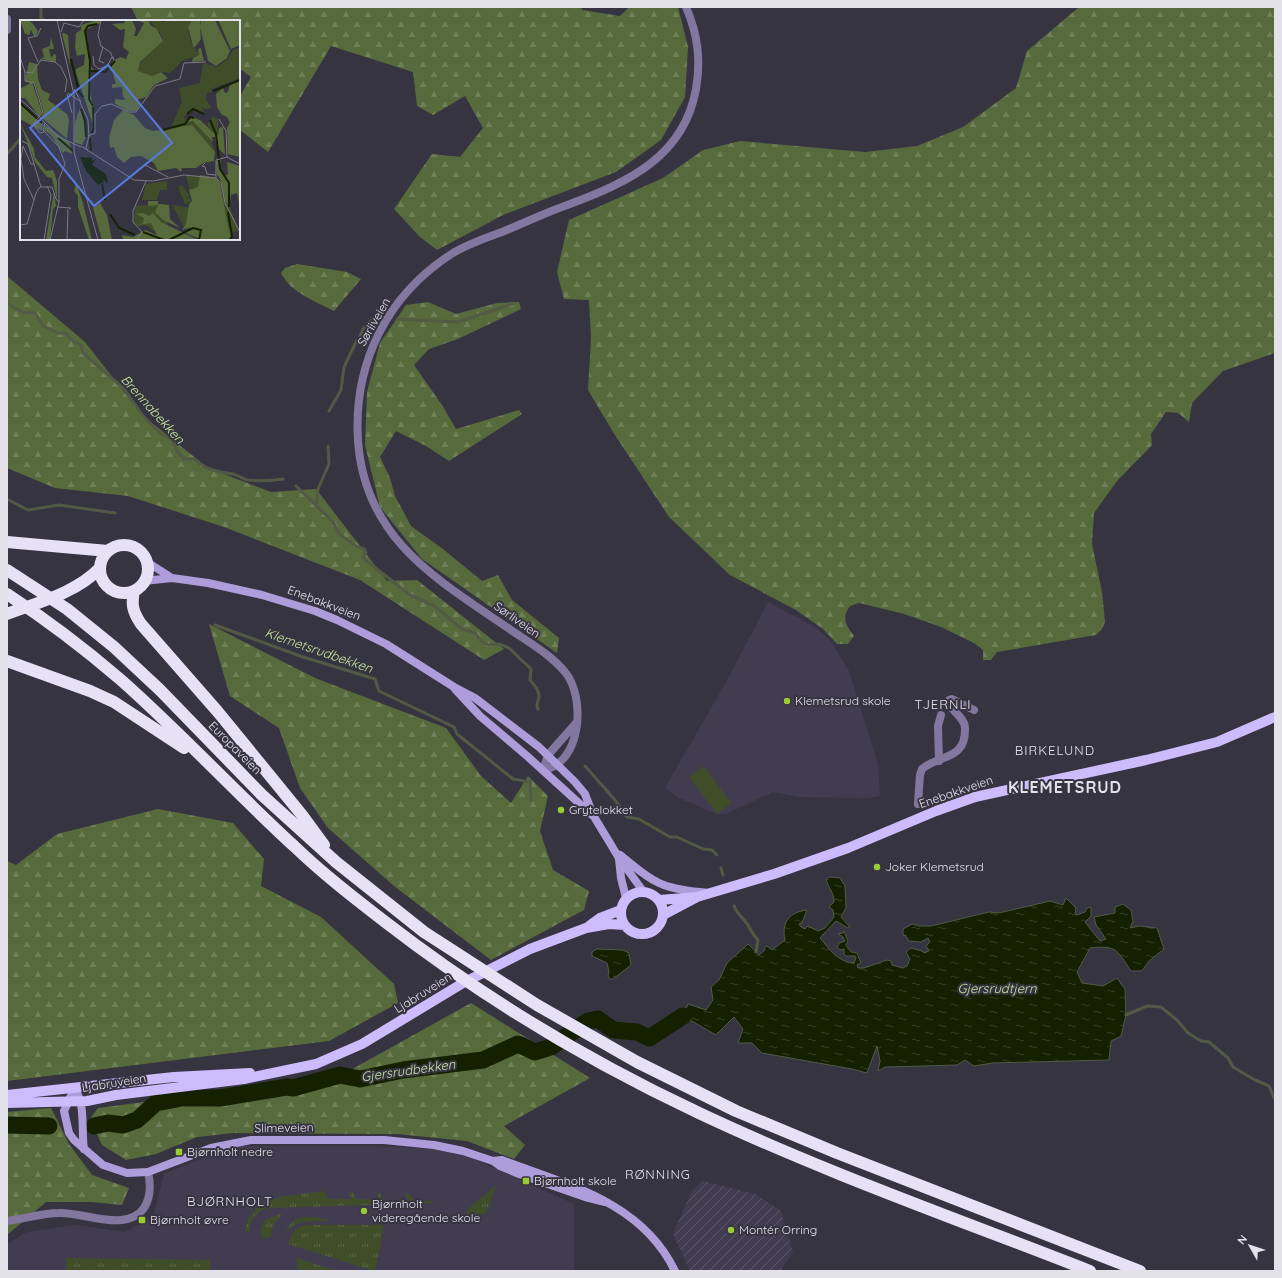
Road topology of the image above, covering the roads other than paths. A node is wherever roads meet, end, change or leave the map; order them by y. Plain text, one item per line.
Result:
1 (686, 7) edge
2 (7, 19) edge
3 (7, 30) edge
4 (7, 542) edge
5 (108, 551) junction
6 (147, 562) junction
7 (100, 568) junction
8 (7, 570) edge
9 (172, 578) junction
10 (144, 582) junction
11 (76, 587) junction
12 (108, 588) junction
13 (134, 591) junction
14 (7, 594) edge
15 (7, 614) edge
16 (7, 661) edge
17 (454, 687) junction
18 (974, 710) dead end
19 (941, 715) dead end
20 (1275, 717) edge
21 (577, 722) junction
22 (548, 755) junction
23 (939, 761) junction
24 (558, 764) junction
25 (214, 769) junction
26 (543, 770) junction
27 (918, 804) dead end
28 (593, 815) junction
29 (618, 855) junction
30 (336, 862) junction
31 (643, 891) junction
32 (709, 893) junction
33 (697, 897) junction
34 (626, 898) junction
35 (659, 900) junction
36 (621, 910) junction
37 (663, 915) junction
38 (624, 925) junction
39 (586, 928) junction
40 (272, 1073) junction
41 (74, 1088) junction
42 (7, 1095) edge
43 (67, 1102) junction
44 (82, 1102) junction
45 (7, 1103) edge
46 (84, 1149) junction
47 (148, 1172) junction
48 (7, 1221) edge
49 (675, 1271) edge
50 (1090, 1271) edge
51 (1140, 1271) edge

1 - 21 street, Sørliveien
2 - 3 street
4 - 5 highway
5 - 6 highway
5 - 7 highway
6 - 9 main road, Enebakkveien
6 - 10 highway
7 - 11 highway
7 - 12 highway
8 - 30 highway, Europaveien
9 - 10 main road, Enebakkveien
9 - 17 main road, Enebakkveien
10 - 13 highway
11 - 12 highway
11 - 15 highway
12 - 13 highway
13 - 30 highway
14 - 25 highway
16 - 25 highway
17 - 22 main road, Enebakkveien
17 - 26 main road, Enebakkveien
18 - 23 street
19 - 23 street
20 - 32 main road, Enebakkveien
21 - 22 street
21 - 24 street, Sørliveien
22 - 24 main road, Enebakkveien
22 - 26 street
23 - 27 street
24 - 26 street
24 - 28 main road, Enebakkveien
25 - 50 highway
26 - 28 main road, Enebakkveien
28 - 29 main road, Enebakkveien
29 - 31 main road, Enebakkveien
29 - 32 main road
29 - 34 main road, Enebakkveien
30 - 51 highway, Europaveien
31 - 34 main road
31 - 35 main road, Enebakkveien
32 - 33 main road, Enebakkveien
33 - 35 main road, Enebakkveien
33 - 37 main road, Enebakkveien
34 - 36 main road
35 - 37 main road
36 - 38 main road
36 - 39 main road, Ljabruveien
37 - 38 main road, Enebakkveien
38 - 39 main road, Ljabruveien
39 - 40 main road, Ljabruveien
40 - 41 main road, Ljabruveien
40 - 44 main road, Ljabruveien
41 - 42 main road, Ljabruveien
41 - 43 main road, Slimeveien
41 - 44 main road
43 - 44 main road, Ljabruveien
43 - 45 main road, Ljabruveien
43 - 46 main road, Slimeveien
44 - 46 main road
46 - 47 main road, Slimeveien
47 - 48 street
47 - 49 main road, Slimeveien

